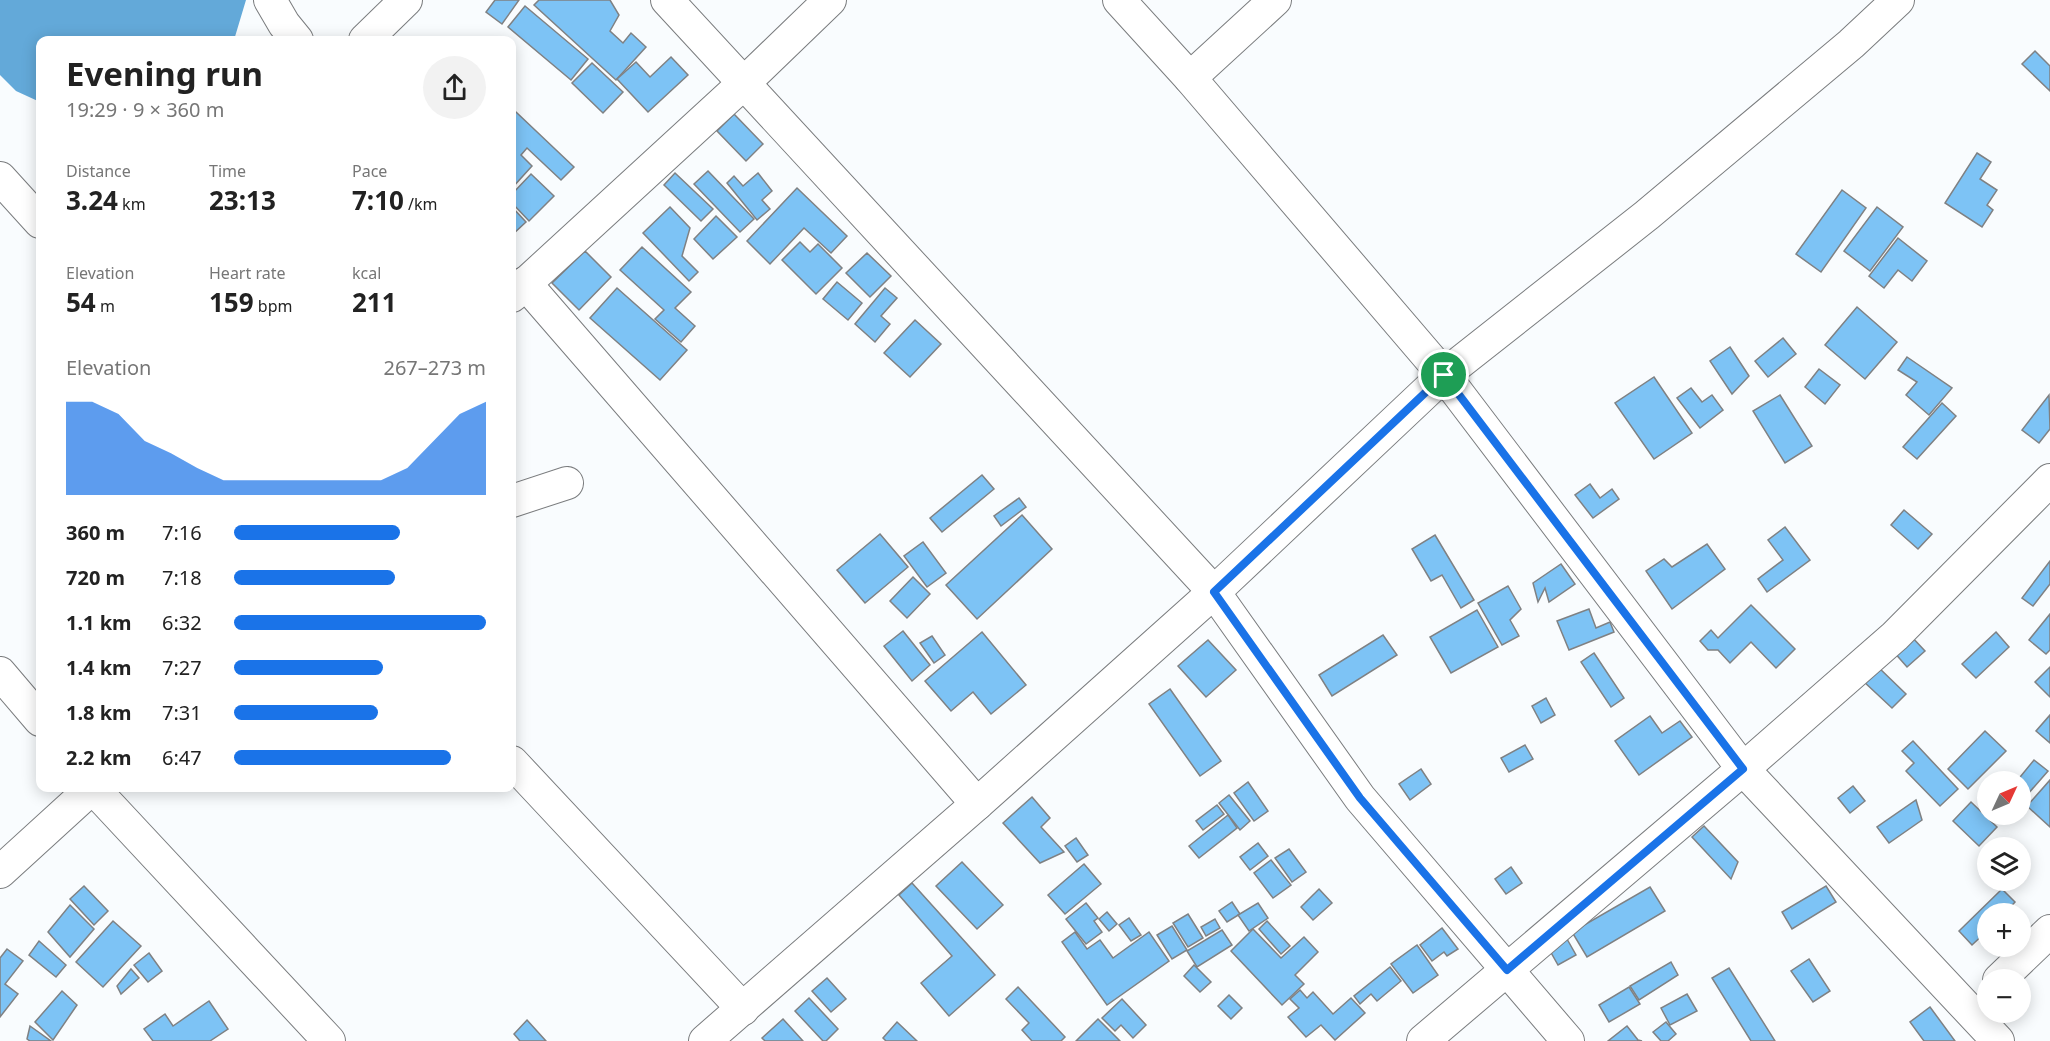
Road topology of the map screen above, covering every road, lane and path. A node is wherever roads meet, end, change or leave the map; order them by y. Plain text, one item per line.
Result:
1 (270, 0) edge
2 (406, 0) edge
3 (667, 0) edge
4 (830, 0) edge
5 (1119, 0) edge
6 (1275, 0) edge
7 (1898, 0) edge
8 (294, 36) edge
9 (369, 36) edge
10 (1190, 78) junction
11 (744, 83) junction
12 (0, 178) edge
13 (36, 218) edge
14 (518, 289) edge
15 (1444, 375) junction
16 (2050, 480) edge
17 (567, 483) dead end
18 (516, 500) edge
19 (1214, 592) junction
20 (0, 673) edge
21 (36, 715) edge
22 (516, 766) edge
23 (1743, 769) junction
24 (88, 792) edge
25 (96, 792) edge
26 (977, 804) junction
27 (0, 872) edge
28 (2050, 931) edge
29 (2010, 969) edge
30 (1507, 970) junction
31 (1977, 999) edge
32 (742, 1009) junction
33 (1989, 1023) edge
34 (329, 1041) edge
35 (705, 1041) edge
36 (1423, 1041) edge
37 (1568, 1041) edge
38 (1998, 1041) edge

1 - 8 street
2 - 9 street
3 - 11 street
4 - 11 street
5 - 10 street
6 - 10 street
7 - 15 street
10 - 15 street
11 - 14 street
11 - 19 street
12 - 13 street
14 - 26 street
15 - 19 street
15 - 23 street
16 - 23 street
17 - 18 street
19 - 26 street
19 - 30 street
20 - 21 street
22 - 32 street
23 - 30 street
23 - 31 street
24 - 27 street
25 - 34 street
26 - 32 street
28 - 29 street
30 - 36 street
30 - 37 street
32 - 35 street
33 - 38 street

